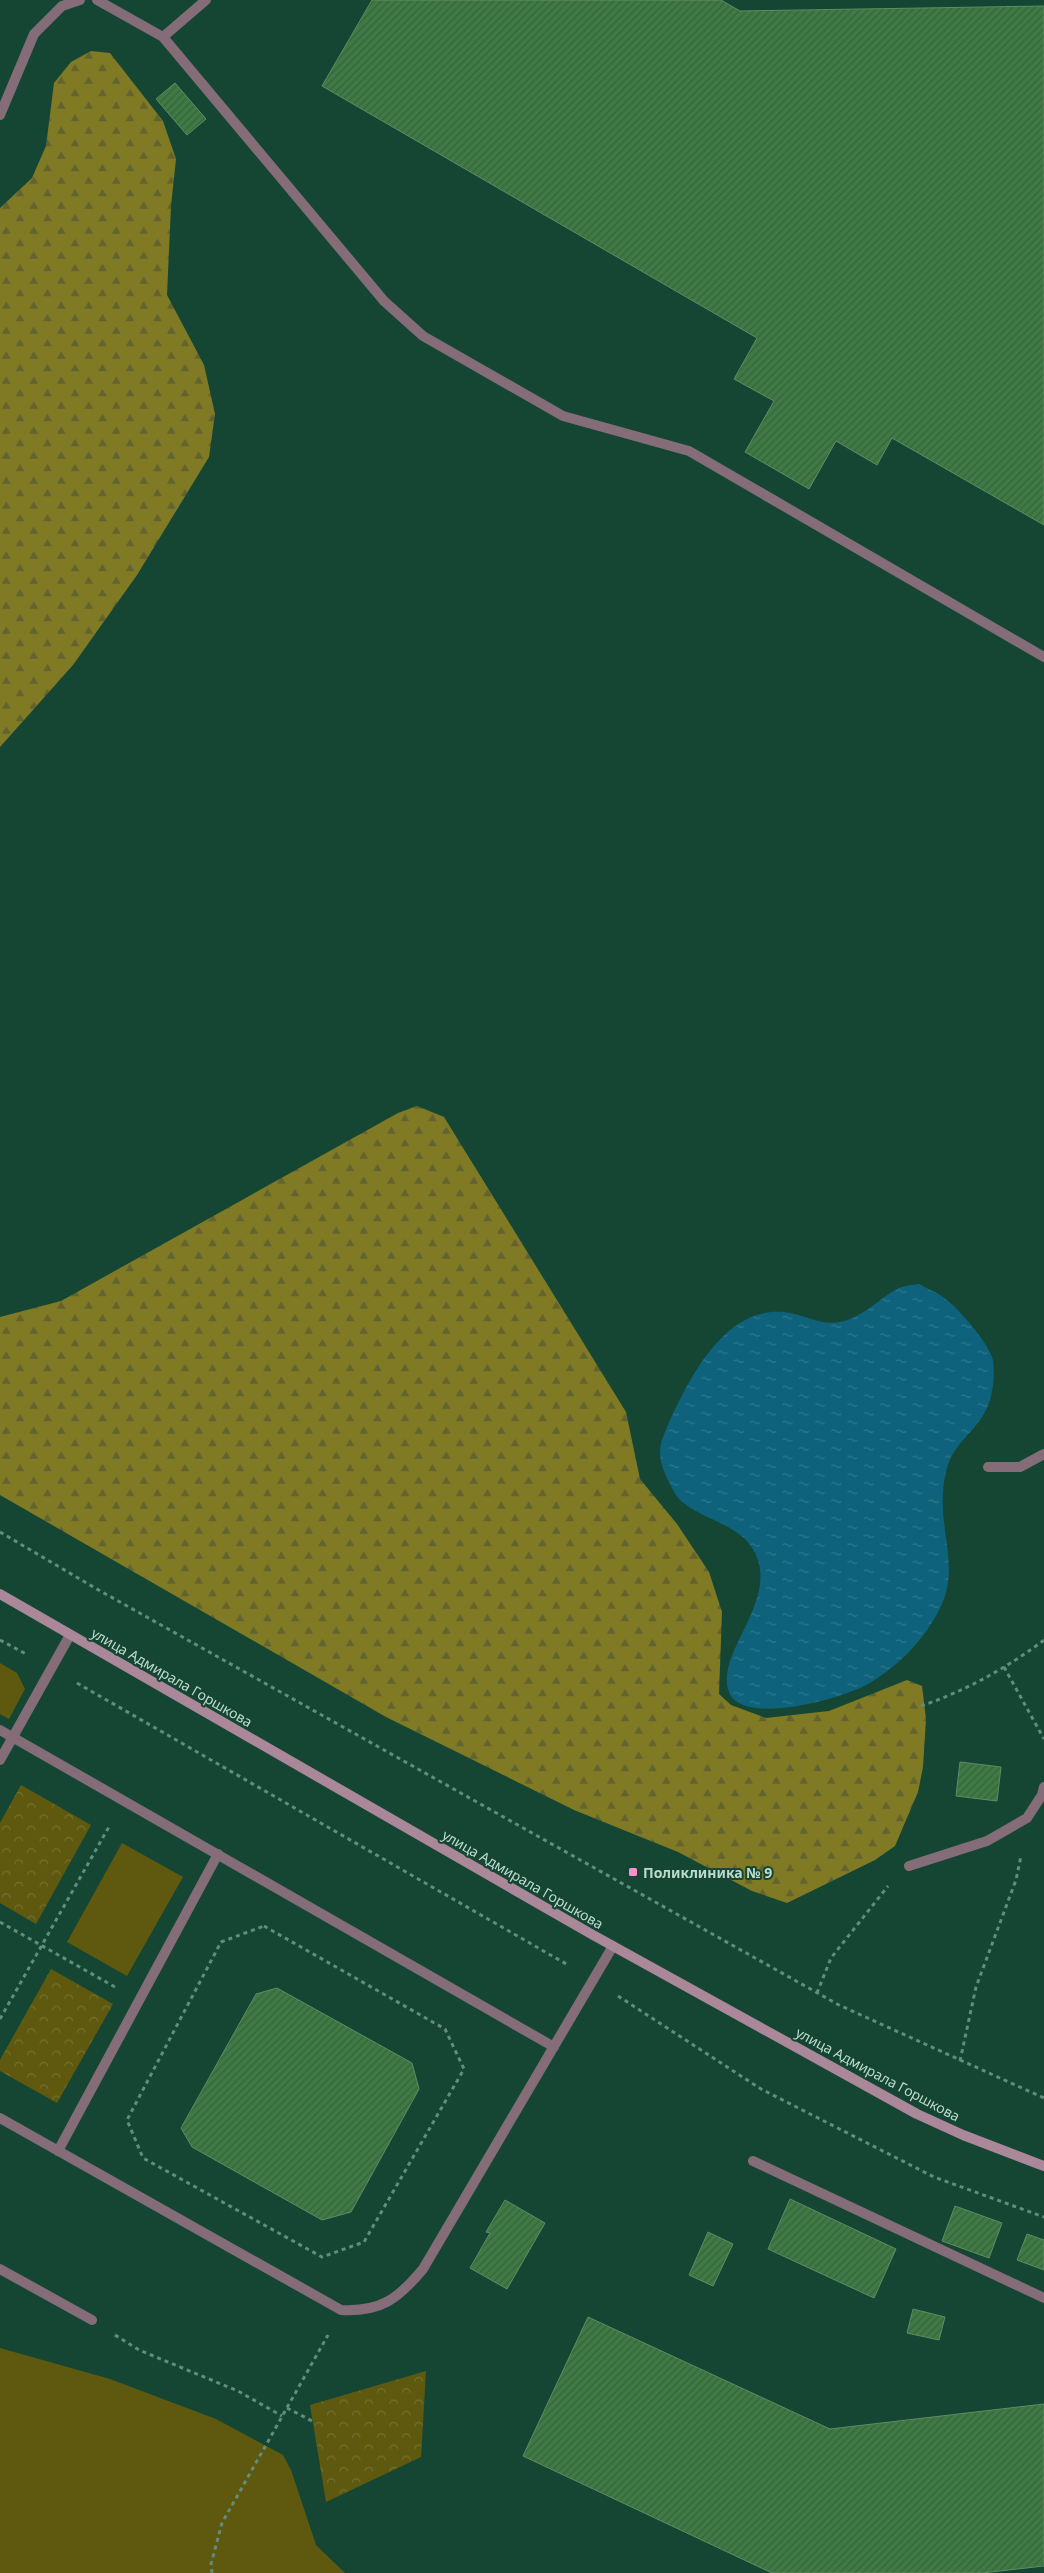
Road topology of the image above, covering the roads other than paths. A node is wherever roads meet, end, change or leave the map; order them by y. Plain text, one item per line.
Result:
1 (80, 0) edge
2 (97, 0) edge
3 (206, 0) edge
4 (163, 37) junction
5 (0, 116) edge
6 (1044, 658) edge
7 (1044, 1454) edge
8 (988, 1467) dead end
9 (0, 1594) edge
10 (70, 1635) junction
11 (0, 1730) edge
12 (13, 1737) junction
13 (0, 1760) edge
14 (1044, 1787) edge
15 (218, 1854) junction
16 (909, 1866) road end
17 (613, 1946) junction
18 (554, 2047) junction
19 (0, 2118) edge
20 (58, 2151) junction
21 (752, 2161) dead end
22 (1044, 2166) edge
23 (0, 2269) edge
24 (1044, 2298) edge
25 (92, 2320) road end

1 - 5 lane
2 - 4 lane
3 - 4 lane
4 - 6 lane
7 - 8 lane
9 - 10 main road, улица Адмирала Горшкова
10 - 12 lane
10 - 17 main road, улица Адмирала Горшкова
11 - 12 lane
12 - 13 lane
12 - 15 lane
14 - 16 lane
15 - 18 lane
15 - 20 lane
17 - 18 lane
17 - 22 main road, улица Адмирала Горшкова
18 - 20 lane
19 - 20 lane
21 - 24 lane
23 - 25 lane

